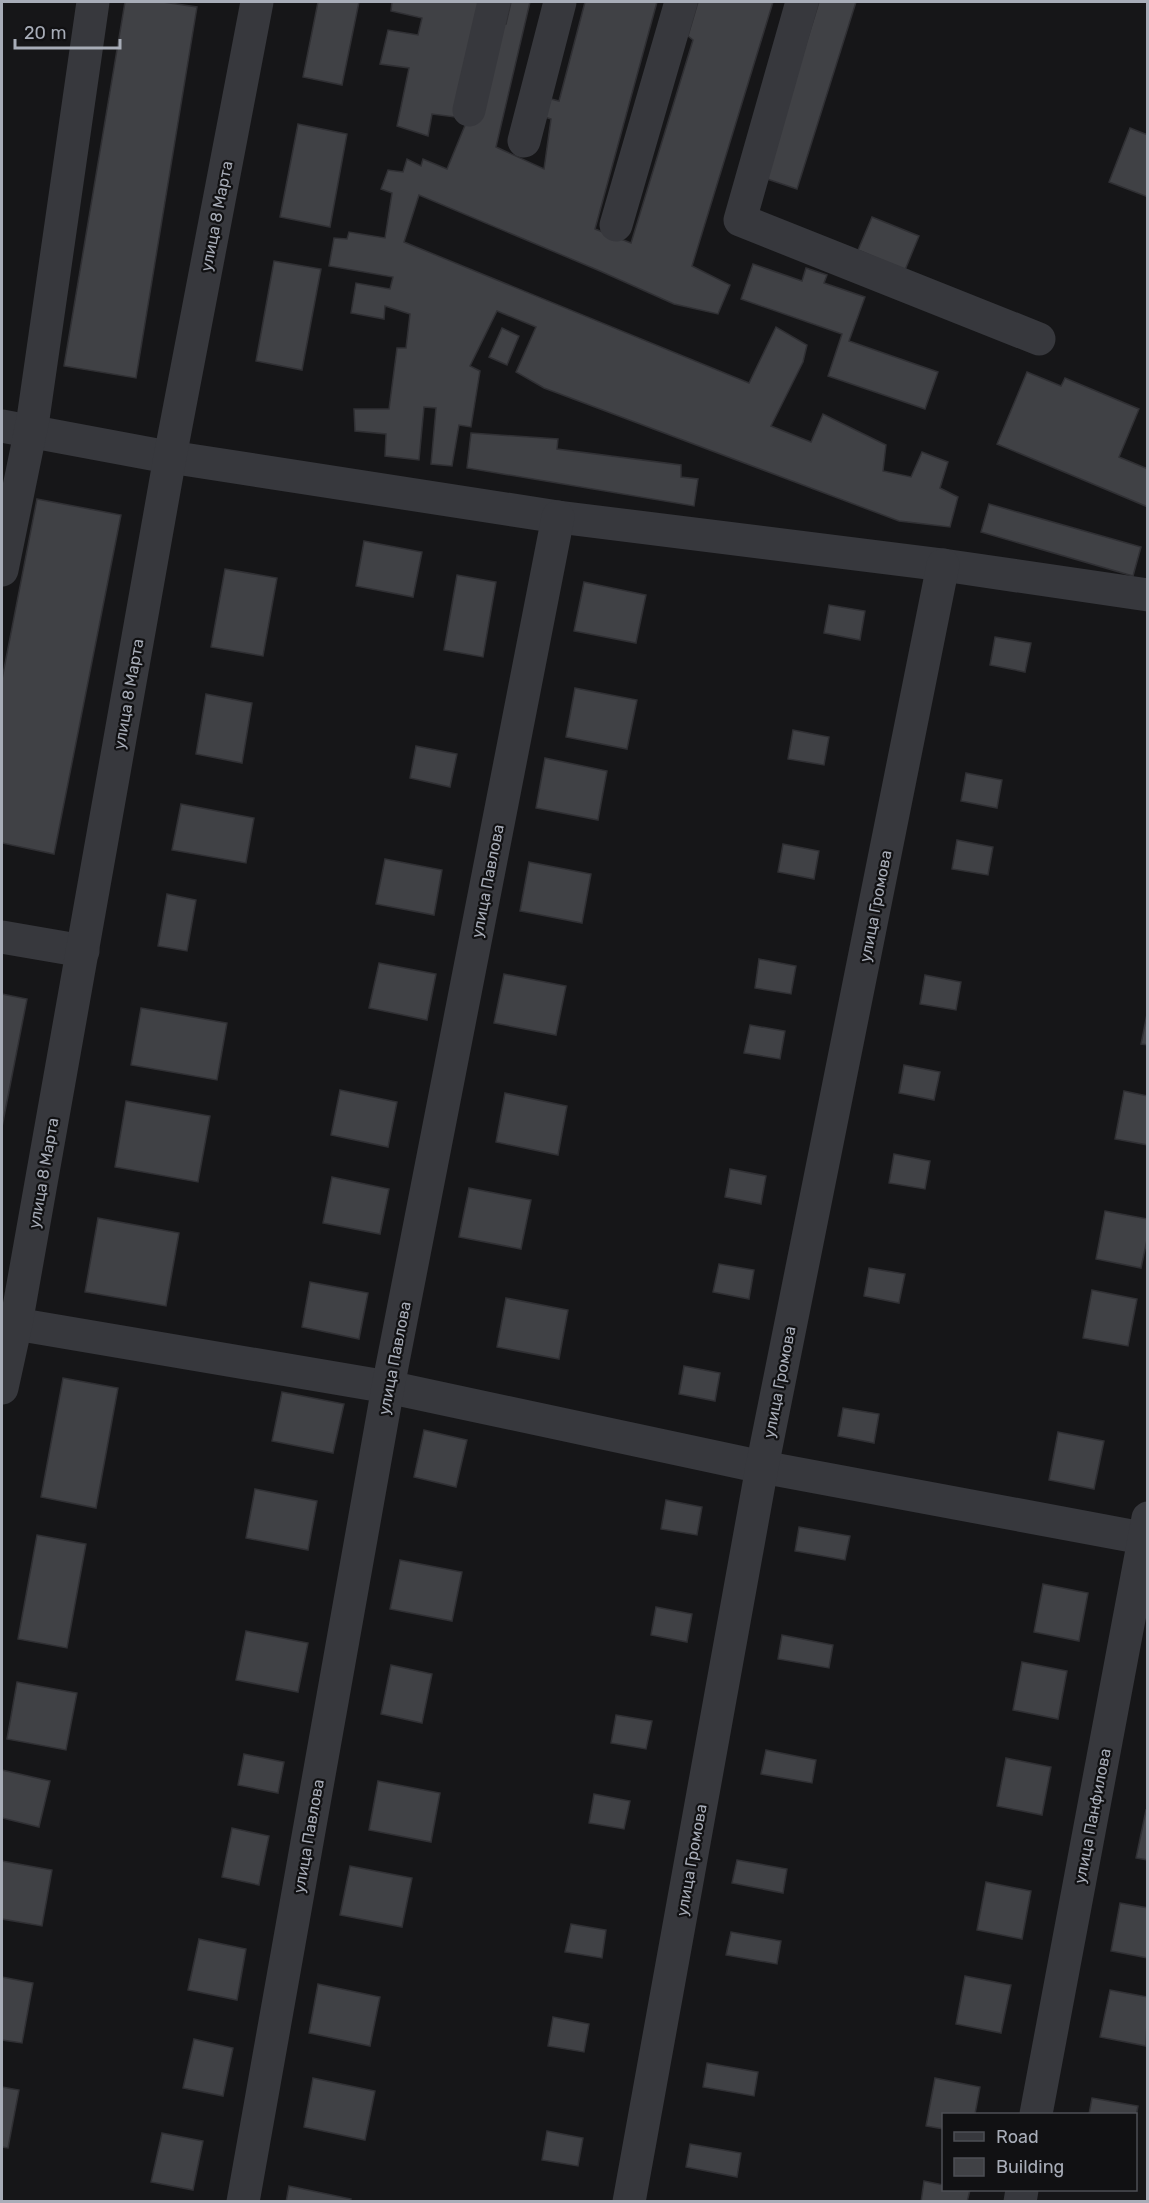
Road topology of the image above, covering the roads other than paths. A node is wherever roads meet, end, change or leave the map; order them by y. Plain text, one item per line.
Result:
1 (93, 2) edge
2 (257, 2) edge
3 (494, 2) edge
4 (560, 2) edge
5 (681, 2) edge
6 (802, 2) edge
7 (469, 110) dead end
8 (524, 141) dead end
9 (616, 225) dead end
10 (1039, 339) dead end
11 (16, 429) edge
12 (170, 457) junction
13 (558, 517) junction
14 (943, 565) junction
15 (2, 570) edge
16 (1148, 595) edge
17 (2, 937) edge
18 (83, 951) junction
19 (16, 1324) junction
20 (388, 1387) junction
21 (2, 1388) edge
22 (762, 1467) junction
23 (1146, 1532) edge
24 (1036, 2113) edge
25 (243, 2202) edge
26 (629, 2202) edge

1 - 11 street
2 - 12 street, улица 8 Марта
3 - 7 street
4 - 8 street
5 - 9 street
6 - 10 street
11 - 12 street
11 - 15 street
12 - 13 street
12 - 18 street, улица 8 Марта
13 - 14 street
13 - 20 street, улица Павлова
14 - 16 street
14 - 22 street, улица Громова
17 - 18 street
18 - 19 street, улица 8 Марта
19 - 20 street
19 - 21 street, улица 8 Марта
20 - 22 street
20 - 25 street, улица Павлова
22 - 23 street
22 - 26 street, улица Громова
23 - 24 street, улица Панфилова

